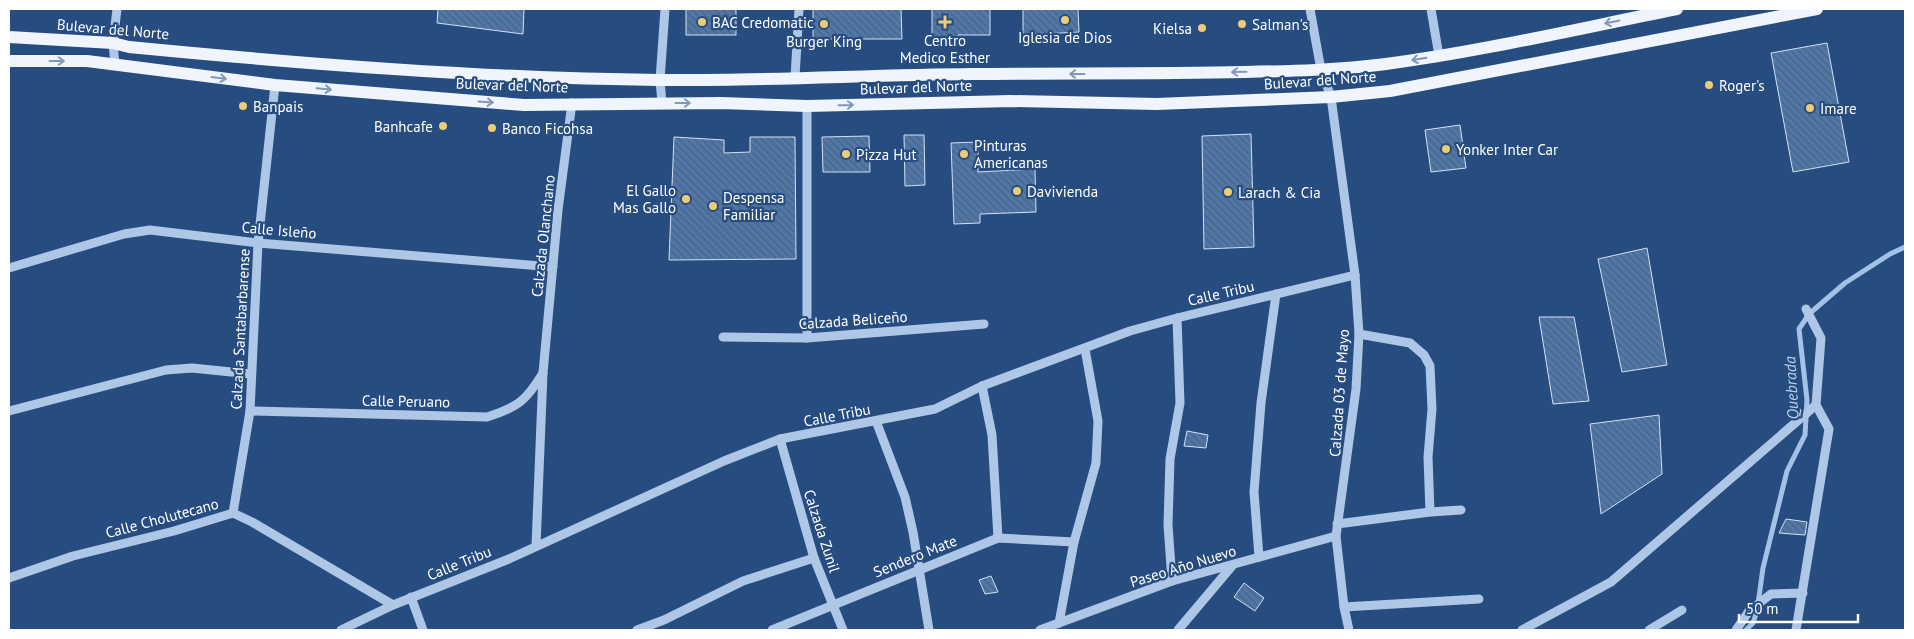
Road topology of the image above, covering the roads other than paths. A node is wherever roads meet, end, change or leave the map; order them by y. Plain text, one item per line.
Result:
1 (116, 9) edge
2 (665, 9) edge
3 (799, 9) edge
4 (1310, 9) edge
5 (1431, 9) edge
6 (1678, 9) edge
7 (1818, 9) edge
8 (9, 37) edge
9 (113, 43) junction
10 (1439, 56) junction
11 (9, 61) edge
12 (115, 64) junction
13 (1321, 70) junction
14 (795, 78) junction
15 (660, 80) junction
16 (275, 85) junction
17 (1331, 97) junction
18 (572, 103) junction
19 (662, 103) junction
20 (807, 106) junction
21 (258, 243) junction
22 (553, 267) junction
23 (9, 268) edge
24 (1355, 275) junction
25 (1276, 294) junction
26 (1806, 311) dead end
27 (1177, 318) junction
28 (984, 324) dead end
29 (1359, 334) junction
30 (723, 337) dead end
31 (807, 338) junction
32 (1085, 349) junction
33 (543, 373) junction
34 (251, 374) junction
35 (982, 386) junction
36 (1813, 408) junction
37 (9, 411) edge
38 (250, 411) junction
39 (876, 421) junction
40 (780, 439) junction
41 (1461, 510) dead end
42 (1430, 512) junction
43 (233, 513) junction
44 (1337, 524) junction
45 (1336, 536) junction
46 (998, 538) junction
47 (1074, 542) junction
48 (536, 546) junction
49 (1259, 557) junction
50 (814, 558) junction
51 (1232, 566) junction
52 (919, 568) junction
53 (9, 578) edge
54 (1172, 581) junction
55 (1803, 593) junction
56 (411, 597) junction
57 (1479, 599) dead end
58 (834, 604) junction
59 (393, 605) junction
60 (1344, 608) junction
61 (1682, 610) dead end
62 (1059, 623) junction
63 (341, 630) edge
64 (423, 630) edge
65 (637, 630) edge
66 (772, 630) edge
67 (843, 630) edge
68 (930, 630) edge
69 (1040, 630) edge
70 (1178, 630) edge
71 (1349, 630) edge
72 (1522, 630) edge
73 (1649, 630) edge
74 (1736, 630) edge
75 (1796, 630) edge

1 - 9 street
2 - 15 street
3 - 14 street
4 - 13 street, Calzada 03 de Mayo
5 - 10 street
6 -> 10 main road, Bulevar del Norte
7 - 17 main road, Bulevar del Norte
8 - 9 main road, Bulevar del Norte
9 - 12 street
9 - 15 main road, Bulevar del Norte
10 -> 13 main road, Bulevar del Norte
11 -> 12 main road, Bulevar del Norte
12 -> 16 main road, Bulevar del Norte
13 -> 14 main road, Bulevar del Norte
13 - 17 street, Calzada 03 de Mayo
14 - 15 main road, Bulevar del Norte
15 - 19 street
16 -> 18 main road, Bulevar del Norte
16 - 21 street, Calzada Santabarbarense
20 -> 17 main road, Bulevar del Norte
17 - 24 street, Calzada 03 de Mayo
18 - 19 main road, Bulevar del Norte
18 - 22 street, Calzada Olanchano
19 -> 20 main road, Bulevar del Norte
20 - 31 street
21 - 22 street, Calle Isleño
21 - 23 street, Calle Isleño
21 - 34 street, Calzada Santabarbarense
22 - 33 street, Calzada Olanchano
24 - 25 street, Calle Tribu
24 - 29 street, Calzada 03 de Mayo
25 - 27 street, Calle Tribu
25 - 49 street
26 - 36 street
27 - 32 street, Calle Tribu
27 - 54 street
28 - 31 street, Calzada Beliceño
29 - 42 street
29 - 44 street, Calzada 03 de Mayo
30 - 31 street, Calzada Beliceño
32 - 35 street, Calle Tribu
32 - 47 street
33 - 38 street, Calle Peruano
33 - 48 street, Calzada Olanchano
34 - 37 street
34 - 38 street, Calzada Santabarbarense
35 - 39 street, Calle Tribu
35 - 46 street
36 - 55 street
36 - 72 street
38 - 43 street, Calzada Santabarbarense
39 - 40 street, Calle Tribu
39 - 52 street
40 - 48 street, Calle Tribu
40 - 50 street, Calzada Zunil
41 - 42 street
42 - 44 street
43 - 53 street, Calle Cholutecano
43 - 59 street, Calle Cholutecano
44 - 45 street, Calzada 03 de Mayo
45 - 49 street, Paseo Año Nuevo
45 - 60 street, Calzada 03 de Mayo
46 - 47 street, Sendero Mate
46 - 52 street, Sendero Mate
47 - 62 street
48 - 56 street, Calle Tribu
49 - 51 street, Paseo Año Nuevo
50 - 58 street, Calzada Zunil
50 - 65 street
51 - 54 street, Paseo Año Nuevo
51 - 70 street
52 - 58 street, Sendero Mate
52 - 68 street
54 - 62 street, Paseo Año Nuevo
55 - 74 street
55 - 75 street
56 - 59 street, Calle Tribu
56 - 64 street
57 - 60 street
58 - 66 street, Sendero Mate
58 - 67 street, Calzada Zunil
59 - 63 street, Calle Tribu
60 - 71 street, Calzada 03 de Mayo
61 - 73 street
62 - 69 street, Paseo Año Nuevo

